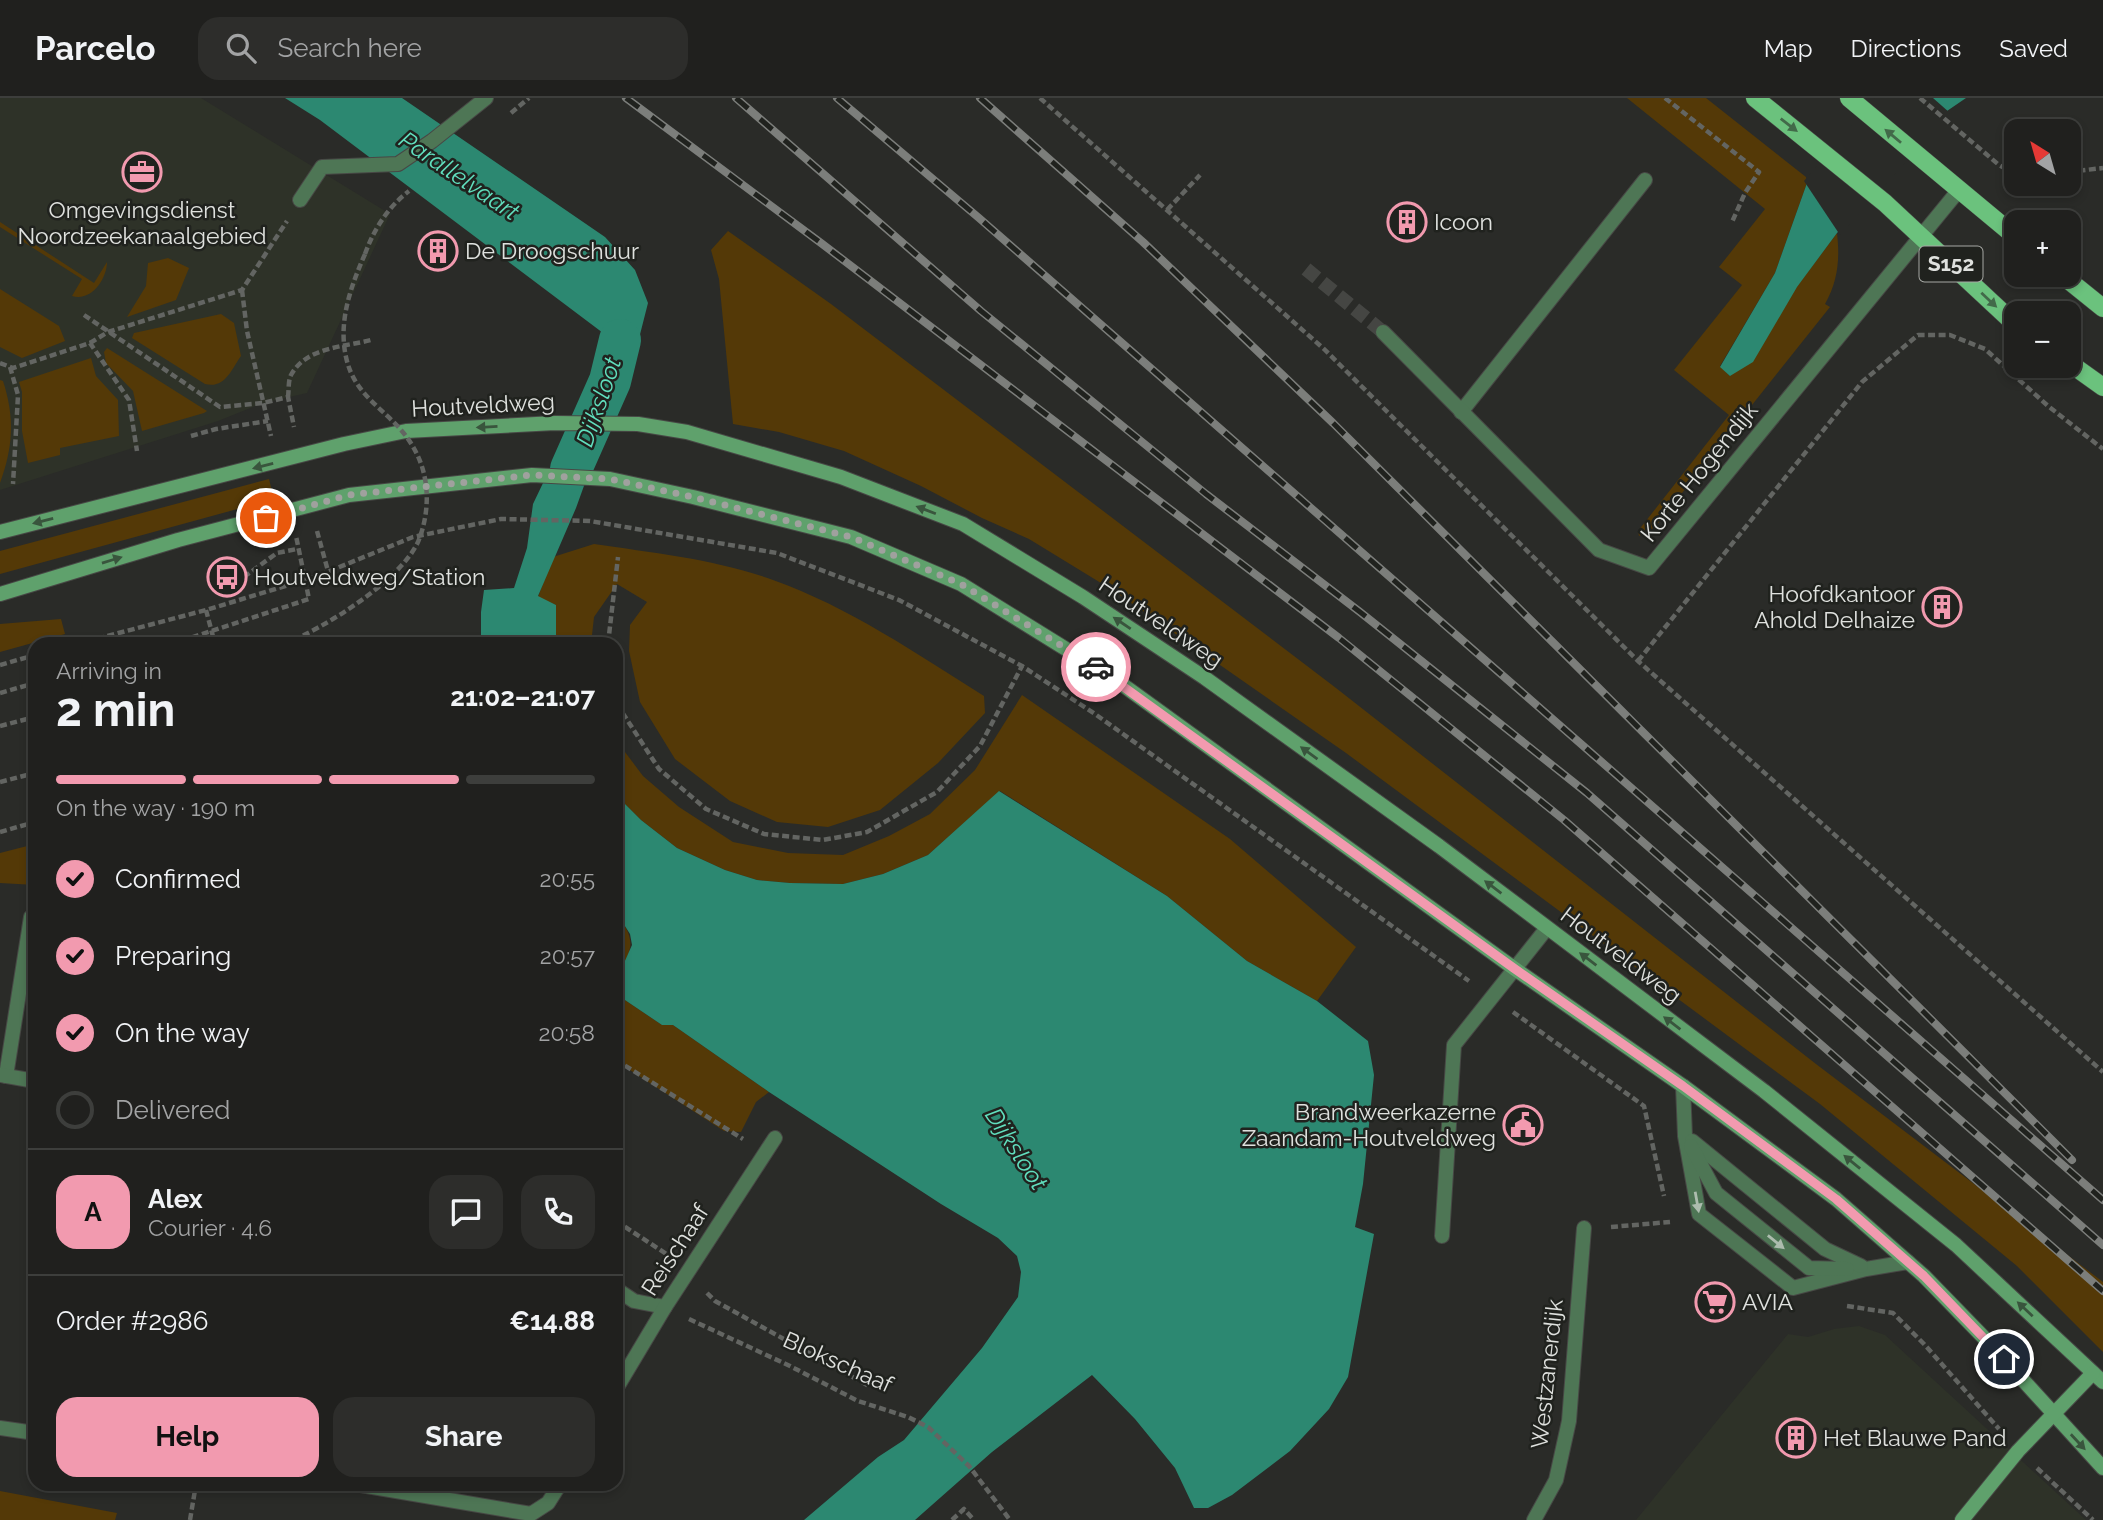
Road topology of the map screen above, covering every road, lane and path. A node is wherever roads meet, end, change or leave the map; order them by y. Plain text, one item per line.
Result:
1 (486, 98) edge
2 (1040, 98) edge
3 (1665, 98) edge
4 (1755, 98) edge
5 (1920, 98) edge
6 (1855, 103) edge
7 (2004, 168) edge
8 (2103, 168) edge
9 (2081, 171) edge
10 (1200, 175) dead end
11 (1645, 180) dead end
12 (1958, 190) junction
13 (300, 200) joint
14 (1167, 210) junction
15 (1732, 222) dead end
16 (2004, 227) edge
17 (1921, 236) junction
18 (365, 254) dead end
19 (2079, 287) edge
20 (2098, 300) edge
21 (2004, 314) edge
22 (84, 315) dead end
23 (108, 332) junction
24 (1382, 332) tunnel mouth
25 (371, 340) dead end
26 (90, 343) junction
27 (0, 363) edge
28 (10, 367) junction
29 (2081, 371) edge
30 (2103, 387) edge
31 (288, 397) junction
32 (1461, 412) junction
33 (268, 421) dead end
34 (191, 436) dead end
35 (2103, 449) edge
36 (137, 451) dead end
37 (300, 456) junction
38 (13, 484) dead end
39 (312, 505) junction
40 (0, 532) edge
41 (297, 549) dead end
42 (618, 557) dead end
43 (328, 571) junction
44 (235, 575) dead end
45 (0, 594) edge
46 (206, 610) junction
47 (213, 632) junction
48 (104, 637) edge
49 (196, 637) edge
50 (214, 637) edge
51 (301, 637) edge
52 (609, 637) edge
53 (28, 657) edge
54 (1638, 661) junction
55 (0, 665) edge
56 (1023, 666) junction
57 (28, 685) edge
58 (0, 693) edge
59 (623, 714) edge
60 (28, 719) edge
61 (0, 726) edge
62 (28, 775) edge
63 (0, 782) edge
64 (28, 824) edge
65 (0, 832) edge
66 (1548, 928) junction
67 (28, 934) edge
68 (1515, 969) junction
69 (1491, 996) junction
70 (623, 1064) edge
71 (2103, 1072) edge
72 (3, 1076) edge
73 (28, 1080) edge
74 (1683, 1086) junction
75 (1685, 1136) junction
76 (775, 1138) dead end
77 (764, 1154) junction
78 (1670, 1222) junction
79 (623, 1225) edge
80 (1623, 1226) dead end
81 (1584, 1228) dead end
82 (1681, 1230) dead end
83 (1442, 1236) dead end
84 (1908, 1262) junction
85 (1866, 1269) junction
86 (688, 1272) junction
87 (623, 1294) edge
88 (1842, 1306) dead end
89 (665, 1307) junction
90 (623, 1377) edge
91 (2098, 1377) edge
92 (869, 1386) dead end
93 (2053, 1415) junction
94 (0, 1428) edge
95 (28, 1432) edge
96 (2018, 1451) junction
97 (2103, 1468) edge
98 (194, 1491) edge
99 (396, 1491) edge
100 (556, 1491) edge
101 (190, 1520) edge
102 (952, 1520) edge
103 (974, 1520) edge
104 (1010, 1520) edge
105 (1534, 1520) edge
106 (1962, 1520) edge
107 (2093, 1520) edge

1 - 13 street
2 - 14 path
3 - 15 path
4 -> 17 main road, S152
5 - 7 path
12 -> 6 main road, S152
8 - 9 path
10 - 14 path
11 - 32 street
12 - 16 main road, S152
12 - 17 street, Korte Hogendijk
13 - 23 path
14 - 54 path
17 -> 21 main road, S152
17 - 32 street, Korte Hogendijk
18 - 51 path, bridge
19 - 20 main road
22 - 23 path
23 - 26 path
23 - 31 path
24 - 32 street, Korte Hogendijk
25 - 31 path
26 - 28 path
26 - 36 path
27 - 28 path
28 - 38 path
29 - 30 main road
31 - 37 path
33 - 34 path
35 - 54 path
37 -> 40 street, Houtveldweg
66 -> 37 street, Houtveldweg
39 - 43 path
45 -> 39 street
39 - 68 street
41 - 44 path
42 - 52 path
43 - 46 path
43 - 56 path
46 - 47 path
46 - 48 path
47 - 49 path
47 - 50 path
53 - 55 path
54 - 71 path
56 - 59 path
56 - 69 path
57 - 58 path
60 - 61 path
62 - 63 path
64 - 65 path
66 - 68 street
91 -> 66 street, Houtveldweg
67 - 72 street
68 - 69 street
68 - 74 street
69 - 78 path
69 - 83 street
70 - 77 path
72 - 73 street
74 - 75 street
74 - 84 street
75 - 85 street
75 -> 85 street
75 -> 85 street
76 - 77 street, Reischaaf
77 - 86 street, Reischaaf
78 - 80 path
78 - 82 path
79 - 86 path
81 - 105 street, Westzanerdijk
84 - 85 street
84 - 93 street
86 - 89 street, Reischaaf
86 - 92 path
87 - 89 street
88 - 96 path
89 - 90 street, Reischaaf
89 - 104 path, Blokschaaf
91 - 93 street
93 - 96 street
93 -> 97 street
94 - 95 street
96 - 106 street
96 - 107 path
98 - 101 path
99 - 100 street
102 - 103 path

